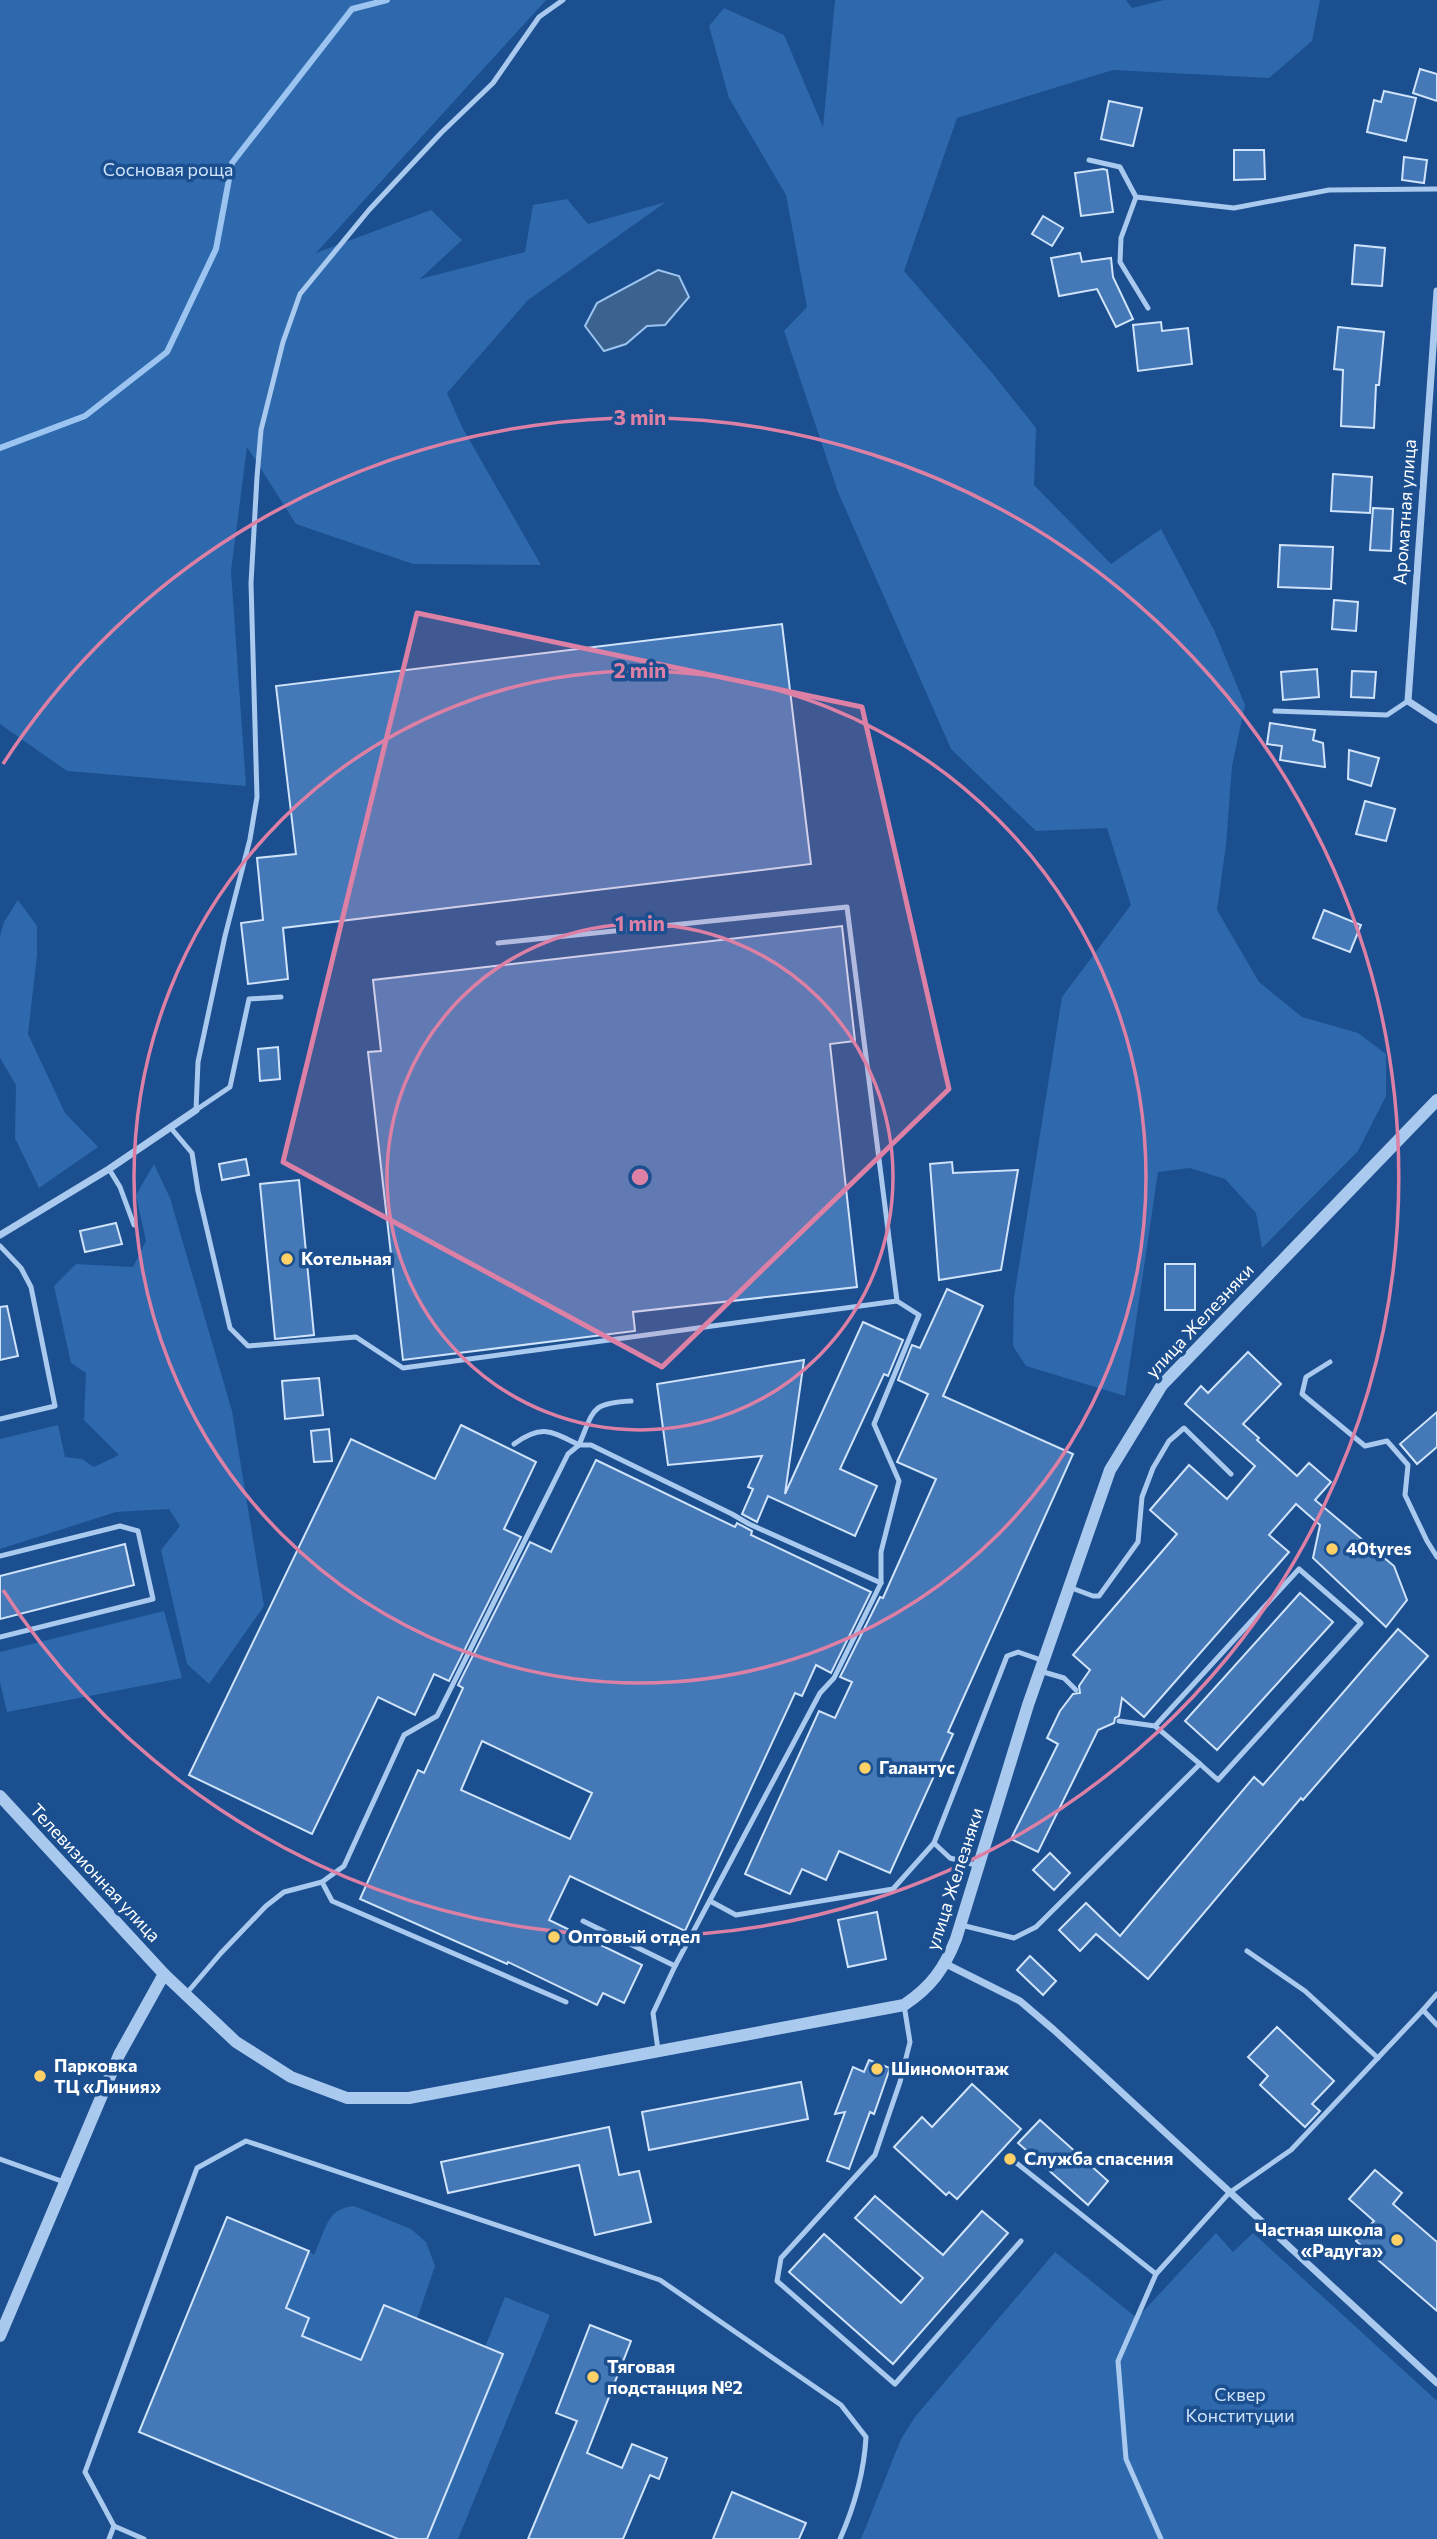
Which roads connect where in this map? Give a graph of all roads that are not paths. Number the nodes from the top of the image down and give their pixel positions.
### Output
1 (563, 0) edge
2 (1089, 160) dead end
3 (1437, 189) edge
4 (1136, 197) junction
5 (1437, 291) edge
6 (1148, 308) dead end
7 (1408, 701) junction
8 (1275, 711) dead end
9 (1437, 720) edge
10 (498, 943) dead end
11 (281, 997) dead end
12 (1437, 1100) edge
13 (196, 1110) junction
14 (170, 1127) junction
15 (109, 1169) junction
16 (134, 1225) dead end
17 (0, 1235) edge
18 (0, 1245) edge
19 (897, 1301) junction
20 (1330, 1362) dead end
21 (631, 1401) dead end
22 (0, 1419) edge
23 (514, 1444) dead end
24 (579, 1445) junction
25 (1231, 1474) dead end
26 (0, 1556) edge
27 (1437, 1557) edge
28 (881, 1583) junction
29 (1069, 1587) junction
30 (0, 1637) edge
31 (1042, 1666) junction
32 (1076, 1689) dead end
33 (1119, 1721) dead end
34 (1155, 1726) junction
35 (1200, 1764) junction
36 (0, 1796) edge
37 (934, 1843) junction
38 (979, 1866) junction
39 (322, 1882) junction
40 (710, 1901) junction
41 (583, 1921) dead end
42 (961, 1924) junction
43 (1247, 1951) dead end
44 (946, 1964) junction
45 (675, 1966) junction
46 (164, 1974) junction
47 (186, 1994) junction
48 (1437, 1994) edge
49 (566, 2002) dead end
50 (904, 2005) junction
51 (1423, 2010) junction
52 (1437, 2025) edge
53 (658, 2050) junction
54 (1378, 2058) junction
55 (0, 2159) edge
56 (1014, 2161) dead end
57 (64, 2182) junction
58 (1229, 2193) junction
59 (1021, 2241) dead end
60 (1156, 2274) junction
61 (0, 2336) edge
62 (1437, 2383) edge
63 (114, 2526) junction
64 (109, 2539) edge
65 (144, 2539) edge
66 (840, 2539) edge
67 (1161, 2539) edge

1 - 13 lane
2 - 4 lane
3 - 4 lane
4 - 6 lane
5 - 7 street, Ароматная улица
7 - 8 lane
7 - 9 street
10 - 19 lane
11 - 13 lane
12 - 29 street, улица Железняки
13 - 14 street
14 - 15 street
14 - 19 lane
15 - 16 lane
15 - 17 street
18 - 22 lane
19 - 28 lane
20 - 27 lane
21 - 24 lane
23 - 24 lane
24 - 28 lane
24 - 39 lane
25 - 29 lane
26 - 30 lane
28 - 40 lane
29 - 31 street, улица Железняки
31 - 32 lane
31 - 37 lane
31 - 38 street, улица Железняки
33 - 34 lane
34 - 35 lane
34 - 35 lane
35 - 42 lane
36 - 46 street, Телевизионная улица
37 - 38 lane
37 - 40 lane
38 - 42 street, улица Железняки
39 - 47 lane
39 - 49 lane
40 - 45 lane
41 - 45 lane
42 - 44 street, улица Железняки
43 - 54 lane
44 - 50 street, улица Железняки
44 - 58 street
45 - 53 lane
46 - 47 street, улица Железняки
46 - 57 street
47 - 53 street, улица Железняки
48 - 51 lane
50 - 53 street, улица Железняки
50 - 59 lane
51 - 52 lane
51 - 54 lane
54 - 58 lane
55 - 57 lane
56 - 60 lane
57 - 61 street
58 - 60 lane
58 - 62 street
60 - 67 lane
63 - 64 lane
63 - 65 lane
63 - 66 lane

